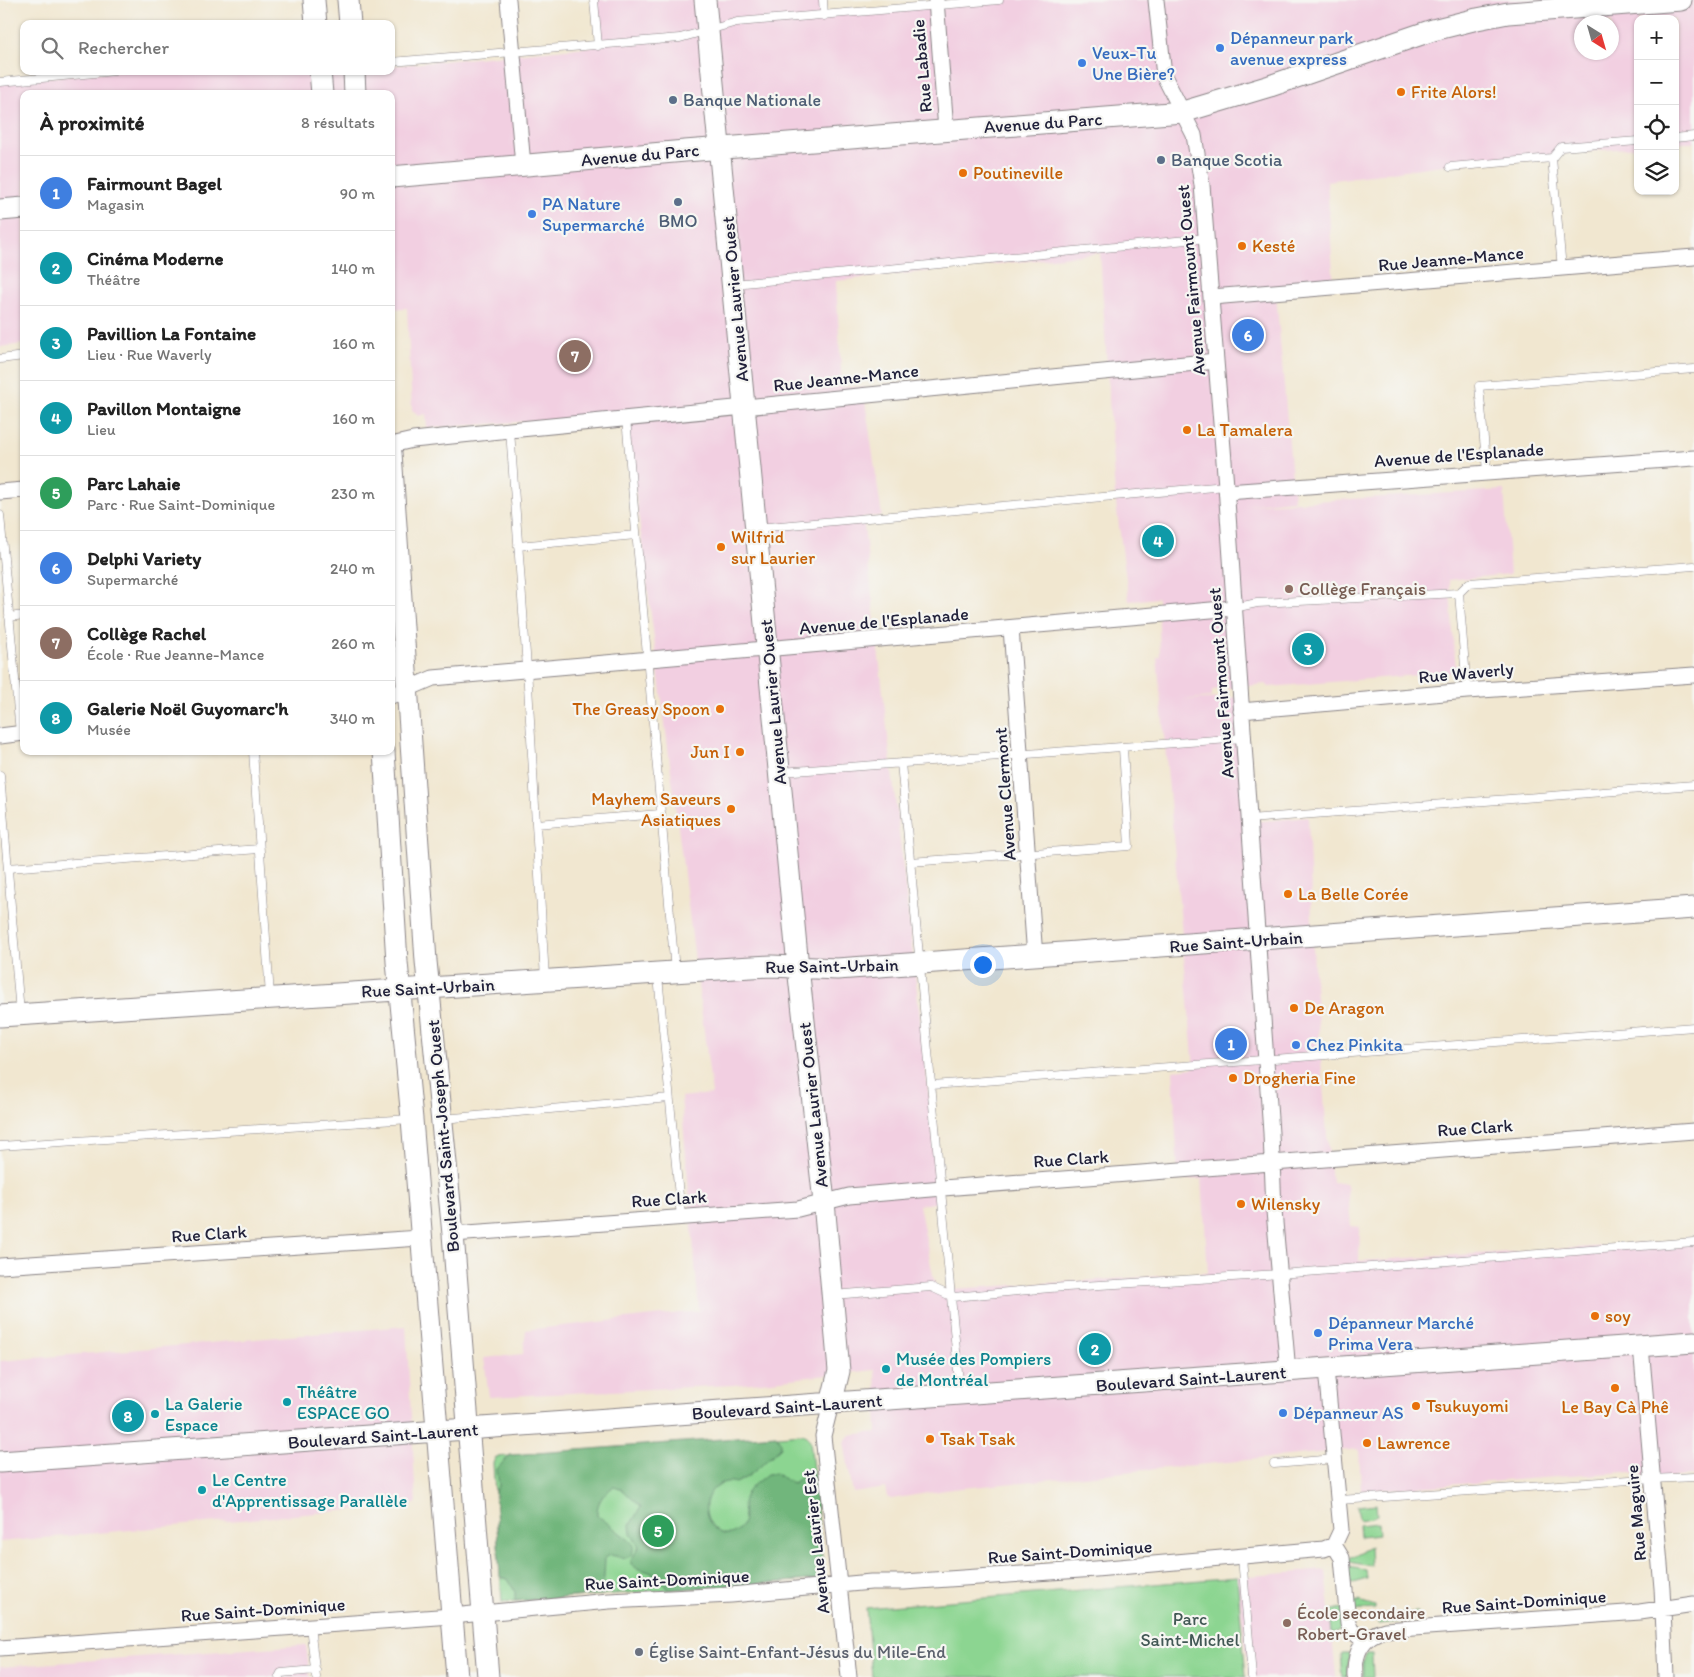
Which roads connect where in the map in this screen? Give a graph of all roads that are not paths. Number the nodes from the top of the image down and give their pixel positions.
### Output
1 (314, 0) edge
2 (348, 0) edge
3 (508, 0) edge
4 (594, 0) edge
5 (705, 0) edge
6 (822, 0) edge
7 (998, 0) edge
8 (1156, 0) edge
9 (1682, 0) edge
10 (936, 3) edge
11 (824, 16) junction
12 (316, 20) edge
13 (350, 20) edge
14 (708, 30) junction
15 (598, 46) junction
16 (513, 53) junction
17 (395, 62) edge
18 (73, 75) edge
19 (320, 75) edge
20 (354, 75) edge
21 (0, 82) edge
22 (322, 90) edge
23 (356, 90) edge
24 (1183, 112) junction
25 (946, 130) junction
26 (1694, 136) edge
27 (1679, 138) edge
28 (1634, 141) edge
29 (720, 148) junction
30 (1552, 158) junction
31 (523, 165) junction
32 (1450, 167) dead end
33 (395, 177) edge
34 (20, 208) edge
35 (0, 210) edge
36 (1207, 238) junction
37 (1694, 258) edge
38 (1562, 269) junction
39 (733, 284) junction
40 (1212, 297) junction
41 (20, 356) edge
42 (0, 358) edge
43 (1216, 361) junction
44 (1694, 369) edge
45 (745, 406) junction
46 (626, 418) junction
47 (510, 430) junction
48 (395, 444) edge
49 (1694, 458) edge
50 (1487, 471) junction
51 (1226, 489) junction
52 (20, 490) edge
53 (0, 492) edge
54 (0, 515) edge
55 (756, 528) junction
56 (636, 535) junction
57 (518, 546) junction
58 (395, 560) edge
59 (1694, 566) edge
60 (1459, 593) junction
61 (1234, 608) junction
62 (20, 616) edge
63 (9, 617) junction
64 (1011, 628) junction
65 (768, 650) junction
66 (646, 660) junction
67 (527, 668) junction
68 (1694, 675) edge
69 (1467, 691) junction
70 (400, 693) edge
71 (1241, 711) junction
72 (20, 715) edge
73 (20, 733) edge
74 (0, 736) edge
75 (1243, 738) junction
76 (1123, 748) junction
77 (252, 755) edge
78 (384, 755) edge
79 (1021, 755) junction
80 (901, 763) junction
81 (780, 772) junction
82 (0, 775) edge
83 (1694, 785) edge
84 (660, 814) junction
85 (1249, 820) junction
86 (536, 824) junction
87 (259, 849) junction
88 (1029, 853) junction
89 (910, 862) junction
90 (8, 868) junction
91 (1694, 908) edge
92 (1258, 940) junction
93 (1036, 957) junction
94 (921, 964) junction
95 (798, 967) junction
96 (666, 973) junction
97 (545, 980) junction
98 (430, 989) junction
99 (400, 990) junction
100 (270, 998) junction
101 (10, 1016) edge
102 (1694, 1026) edge
103 (1265, 1059) junction
104 (932, 1085) junction
105 (670, 1098) junction
106 (412, 1119) junction
107 (443, 1119) junction
108 (1694, 1131) edge
109 (0, 1146) edge
110 (1272, 1163) junction
111 (943, 1188) junction
112 (824, 1202) junction
113 (681, 1217) junction
114 (453, 1234) junction
115 (420, 1238) junction
116 (1694, 1242) edge
117 (0, 1266) edge
118 (1280, 1274) junction
119 (830, 1295) junction
120 (953, 1297) junction
121 (1694, 1342) edge
122 (1642, 1346) junction
123 (1326, 1369) junction
124 (1288, 1372) junction
125 (960, 1395) junction
126 (831, 1404) junction
127 (468, 1430) junction
128 (436, 1432) junction
129 (1335, 1459) junction
130 (0, 1462) edge
131 (1274, 1464) dead end
132 (1694, 1477) edge
133 (1652, 1478) junction
134 (1340, 1500) junction
135 (1334, 1545) junction
136 (1242, 1557) junction
137 (839, 1585) junction
138 (1694, 1604) edge
139 (1662, 1609) junction
140 (482, 1612) junction
141 (452, 1616) junction
142 (310, 1626) junction
143 (1364, 1641) junction
144 (0, 1648) edge
145 (316, 1674) edge
146 (1355, 1676) edge
147 (279, 1677) edge
148 (457, 1677) edge
149 (488, 1677) edge
150 (849, 1677) edge
151 (1252, 1677) edge
152 (1666, 1677) edge

1 - 12 main road
2 - 13 main road
3 - 16 street
4 - 15 lane
5 - 14 main road, Avenue Laurier Ouest
6 - 11 lane
7 - 10 lane
8 - 24 street, Avenue Fairmount Ouest
9 - 24 main road, Avenue du Parc
10 - 11 lane
10 - 25 street, Rue Labadie
11 - 14 lane
14 - 15 lane
14 - 29 main road, Avenue Laurier Ouest
15 - 16 lane
16 - 17 lane
16 - 31 street
18 - 21 lane
19 - 22 main road
20 - 23 main road
24 - 25 main road, Avenue du Parc
24 - 36 street, Avenue Fairmount Ouest
25 - 29 main road, Avenue du Parc
26 - 27 lane
28 - 30 lane
29 - 31 main road, Avenue du Parc
29 - 39 main road, Avenue Laurier Ouest
30 - 32 lane
30 - 38 lane
31 - 33 main road, Avenue du Parc
34 - 35 main road
36 - 39 lane
36 - 40 street, Avenue Fairmount Ouest
37 - 38 street, Rue Jeanne-Mance
38 - 40 street, Rue Jeanne-Mance
39 - 45 main road, Avenue Laurier Ouest
40 - 43 street, Avenue Fairmount Ouest
41 - 42 lane
43 - 45 street, Rue Jeanne-Mance
43 - 51 street, Avenue Fairmount Ouest
44 - 50 lane
45 - 46 street, Rue Jeanne-Mance
45 - 55 main road, Avenue Laurier Ouest
46 - 47 street, Rue Jeanne-Mance
46 - 56 lane
47 - 48 street, Rue Jeanne-Mance
47 - 57 lane
49 - 50 street, Avenue de l'Esplanade
50 - 51 street, Avenue de l'Esplanade
51 - 55 lane
51 - 61 street, Avenue Fairmount Ouest
52 - 53 street
54 - 63 lane
55 - 65 main road, Avenue Laurier Ouest
56 - 57 lane
56 - 66 lane
57 - 67 lane
58 - 70 main road, Boulevard Saint-Joseph Ouest
59 - 60 lane
60 - 61 lane
60 - 69 lane
61 - 64 street, Avenue de l'Esplanade
61 - 71 street, Avenue Fairmount Ouest
62 - 63 lane
63 - 72 lane
64 - 65 street, Avenue de l'Esplanade
64 - 79 street, Avenue Clermont
65 - 66 street, Avenue de l'Esplanade
65 - 81 main road, Avenue Laurier Ouest
66 - 67 street, Avenue de l'Esplanade
66 - 84 lane
67 - 70 street, Avenue de l'Esplanade
67 - 86 lane
68 - 69 street, Rue Waverly
69 - 71 street, Rue Waverly
70 - 98 main road, Boulevard Saint-Joseph Ouest
71 - 75 street, Avenue Fairmount Ouest
73 - 74 street
75 - 76 lane
75 - 85 street, Avenue Fairmount Ouest
76 - 79 lane
76 - 88 lane
77 - 87 lane
78 - 99 main road, Boulevard Saint-Joseph Ouest
79 - 80 lane
79 - 88 street, Avenue Clermont
80 - 81 lane
80 - 89 lane
81 - 95 main road, Avenue Laurier Ouest
82 - 90 lane
83 - 85 lane
84 - 86 lane
84 - 96 lane
85 - 92 street, Avenue Fairmount Ouest
86 - 97 lane
87 - 90 lane
87 - 100 lane
88 - 89 lane
88 - 93 street, Avenue Clermont
89 - 94 lane
90 - 101 lane
91 - 92 main road, Rue Saint-Urbain
92 - 93 main road, Rue Saint-Urbain
92 - 103 street, Avenue Fairmount Ouest
93 - 94 main road, Rue Saint-Urbain
94 - 95 main road, Rue Saint-Urbain
94 - 104 lane
95 - 96 main road, Rue Saint-Urbain
95 - 112 main road, Avenue Laurier Ouest
96 - 97 main road, Rue Saint-Urbain
96 - 105 lane
97 - 98 main road, Rue Saint-Urbain
98 - 99 main road, Rue Saint-Urbain
98 - 107 main road, Boulevard Saint-Joseph Ouest
99 - 100 main road, Rue Saint-Urbain
99 - 106 main road, Boulevard Saint-Joseph Ouest
100 - 101 main road, Rue Saint-Urbain
102 - 103 lane
103 - 104 lane
103 - 110 street, Avenue Fairmount Ouest
104 - 111 lane
105 - 107 lane
105 - 113 lane
106 - 109 lane
106 - 115 main road, Boulevard Saint-Joseph Ouest
107 - 114 main road, Boulevard Saint-Joseph Ouest
108 - 110 street, Rue Clark
110 - 111 street, Rue Clark
110 - 118 street, Avenue Fairmount Ouest
111 - 112 street, Rue Clark
111 - 120 lane
112 - 113 street, Rue Clark
112 - 119 main road, Avenue Laurier Ouest
113 - 114 street, Rue Clark
114 - 127 main road, Boulevard Saint-Joseph Ouest
115 - 117 street, Rue Clark
115 - 128 main road, Boulevard Saint-Joseph Ouest
116 - 118 lane
118 - 120 lane
118 - 124 street, Avenue Fairmount Ouest
119 - 120 lane
119 - 126 main road, Avenue Laurier Ouest
120 - 125 lane
121 - 122 main road, Boulevard Saint-Laurent
122 - 123 main road, Boulevard Saint-Laurent
122 - 133 street, Rue Maguire
123 - 124 main road, Boulevard Saint-Laurent
123 - 129 street
124 - 125 main road, Boulevard Saint-Laurent
125 - 126 main road, Boulevard Saint-Laurent
126 - 127 main road, Boulevard Saint-Laurent
126 - 137 street, Avenue Laurier Est
127 - 128 main road, Boulevard Saint-Laurent
127 - 140 main road, Boulevard Saint-Joseph Ouest
128 - 130 main road, Boulevard Saint-Laurent
128 - 141 main road, Boulevard Saint-Joseph Ouest
129 - 131 lane
129 - 134 street
132 - 133 lane
133 - 134 lane
133 - 139 street, Rue Maguire
134 - 135 street
135 - 136 street, Rue Saint-Dominique
135 - 143 street
136 - 137 street, Rue Saint-Dominique
136 - 151 lane
137 - 140 street, Rue Saint-Dominique
137 - 150 street, Avenue Laurier Est
138 - 139 street, Rue Saint-Dominique
139 - 143 street, Rue Saint-Dominique
139 - 152 street, Rue Maguire
140 - 141 street, Rue Saint-Dominique
140 - 149 main road, Boulevard Saint-Joseph Ouest
141 - 142 street, Rue Saint-Dominique
141 - 148 main road, Boulevard Saint-Joseph Ouest
142 - 144 street, Rue Saint-Dominique
142 - 145 lane
143 - 146 street
145 - 147 lane

